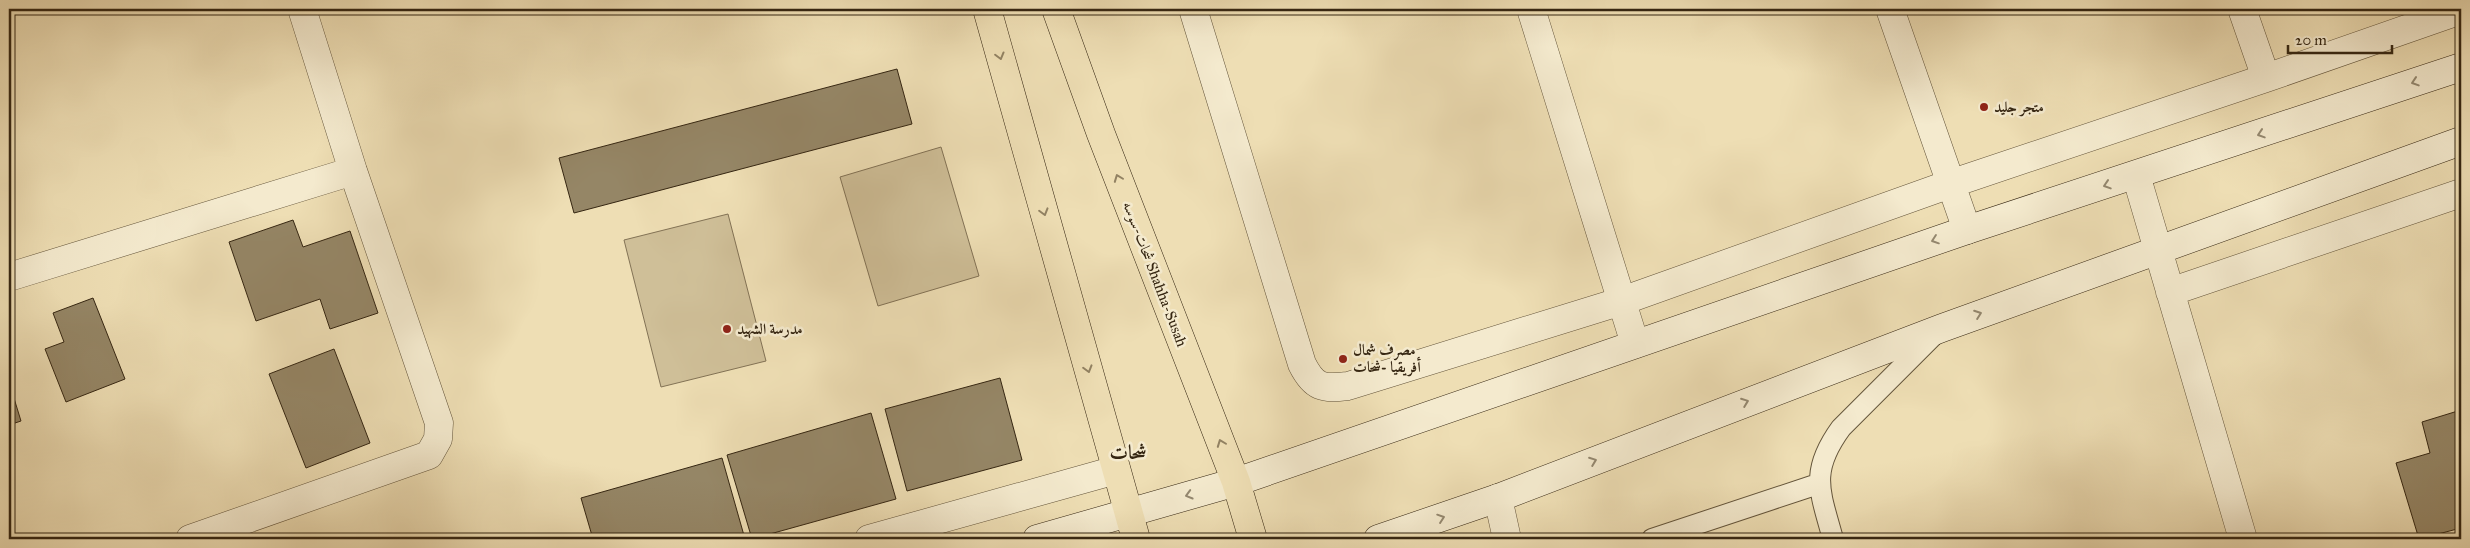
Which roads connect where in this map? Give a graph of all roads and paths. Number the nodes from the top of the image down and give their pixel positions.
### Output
1 (302, 9) edge
2 (988, 9) edge
3 (1056, 9) edge
4 (1193, 9) edge
5 (1532, 9) edge
6 (1890, 9) edge
7 (2242, 9) edge
8 (2461, 10) edge
9 (2461, 67) edge
10 (2266, 78) junction
11 (2461, 141) edge
12 (353, 171) junction
13 (2136, 175) junction
14 (1950, 184) junction
15 (2461, 193) edge
16 (1967, 230) junction
17 (2157, 249) junction
18 (9, 277) edge
19 (2170, 292) junction
20 (1622, 301) junction
21 (1942, 328) junction
22 (1635, 344) junction
23 (1116, 470) junction
24 (1236, 482) junction
25 (1818, 484) junction
26 (1498, 498) junction
27 (1129, 512) junction
28 (190, 539) edge
29 (870, 539) edge
30 (1037, 539) edge
31 (1136, 539) edge
32 (1253, 539) edge
33 (1378, 539) edge
34 (1507, 539) edge
35 (1652, 539) edge
36 (1832, 539) edge
37 (2243, 539) edge

1 - 12 street
2 -> 23 main road
24 -> 3 main road, شحات-سوسه Shahha-Susah
4 - 20 street
5 - 20 street
6 - 14 street
7 - 10 street
8 - 10 street
9 -> 13 street
10 - 14 street
11 - 17 street
12 - 18 street
12 - 28 street
13 -> 16 street
13 - 17 street
14 - 16 street
14 - 20 street
15 - 19 street
16 -> 22 street
17 - 19 street
21 -> 17 street
19 - 37 street
20 - 22 street
21 - 25 lane
26 -> 21 street
22 - 24 street
23 - 27 main road
23 - 29 street
24 -> 27 street
24 - 32 main road, شحات-سوسه Shahha-Susah
25 - 35 lane
25 - 36 lane
33 -> 26 street
26 - 34 street
27 - 30 street
27 - 31 main road

